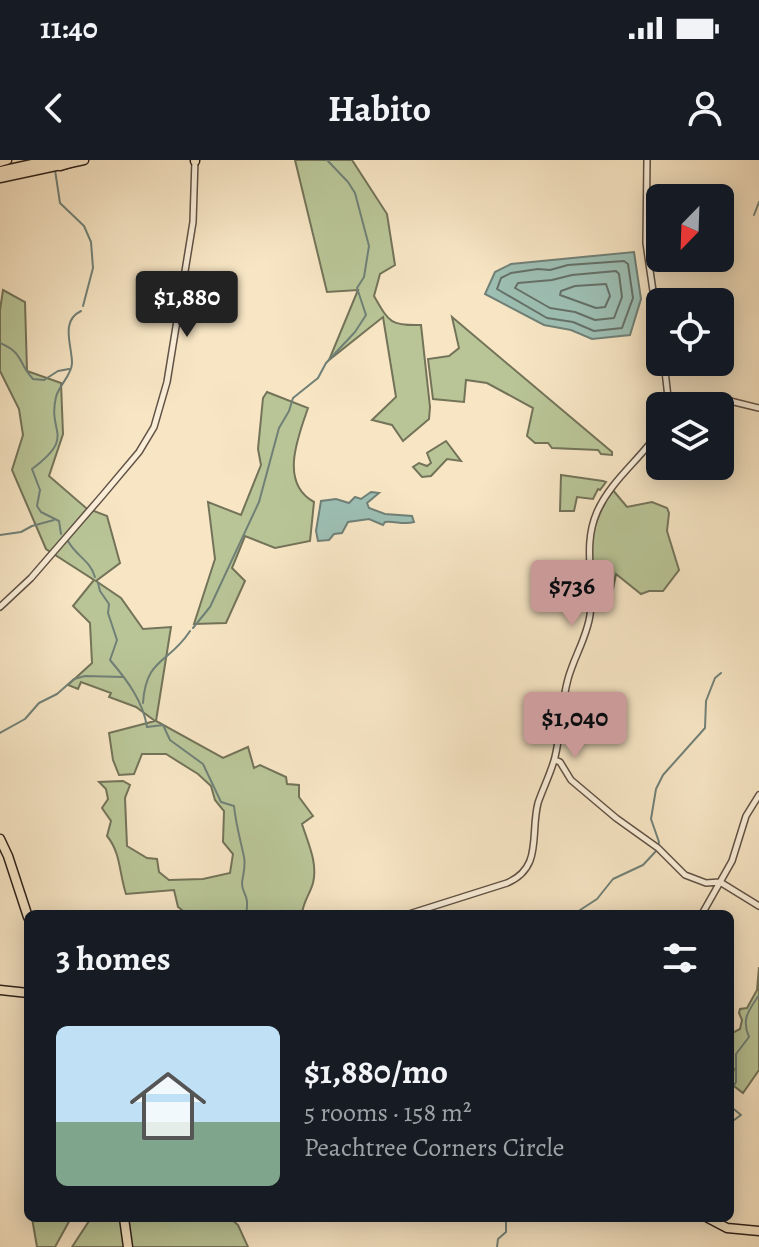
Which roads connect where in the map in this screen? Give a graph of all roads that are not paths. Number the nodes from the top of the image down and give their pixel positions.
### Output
1 (7, 160) edge
2 (35, 160) edge
3 (76, 160) edge
4 (84, 160) edge
5 (195, 160) edge
6 (647, 160) edge
7 (58, 162) edge
8 (0, 170) edge
9 (653, 288) edge
10 (734, 402) edge
11 (759, 408) edge
12 (646, 448) edge
13 (0, 605) edge
14 (555, 760) junction
15 (759, 795) edge
16 (0, 839) edge
17 (720, 882) junction
18 (759, 906) edge
19 (26, 910) edge
20 (422, 910) edge
21 (704, 910) edge
22 (0, 989) edge
23 (24, 992) edge
24 (125, 1222) edge
25 (714, 1222) edge
26 (759, 1231) edge
27 (128, 1247) edge

1 - 8 main road
2 - 8 highway
3 - 7 highway
4 - 7 main road
5 - 13 street
6 - 9 street
7 - 8 highway
10 - 11 street
12 - 14 street
14 - 17 street
14 - 20 street
15 - 17 street
16 - 19 main road
17 - 18 street
17 - 21 street
22 - 23 main road
24 - 27 main road
25 - 26 main road

